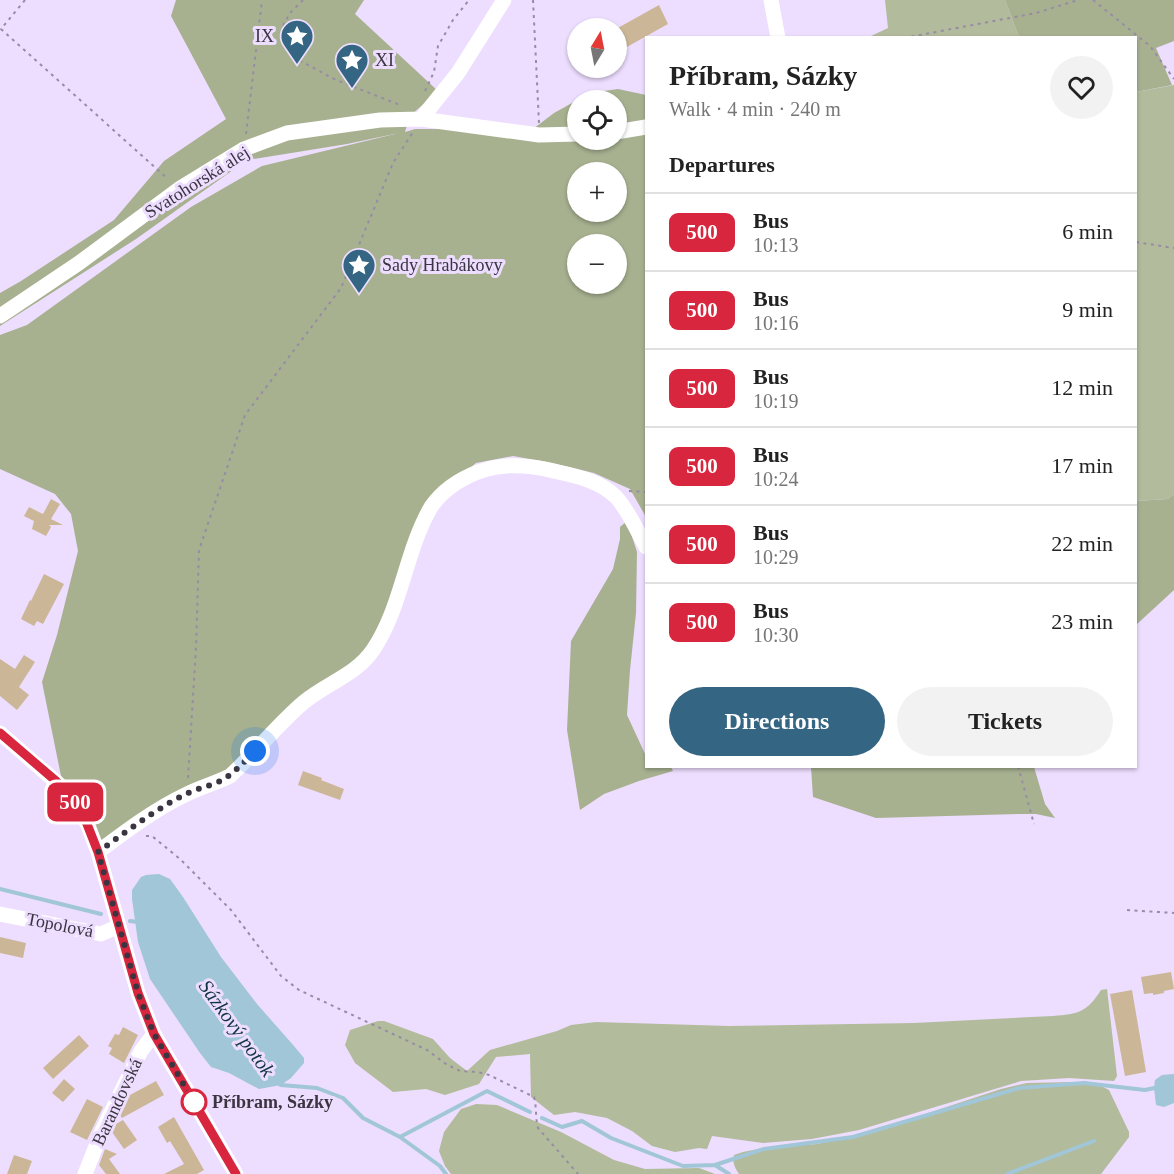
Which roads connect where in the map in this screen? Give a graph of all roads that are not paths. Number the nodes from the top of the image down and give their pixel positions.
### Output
1 (504, 0) edge
2 (771, 0) edge
3 (778, 36) edge
4 (421, 119) junction
5 (645, 128) edge
6 (627, 131) edge
7 (567, 134) edge
8 (0, 316) edge
9 (645, 545) edge
10 (0, 733) edge
11 (98, 852) junction
12 (0, 914) edge
13 (119, 926) junction
14 (154, 1034) junction
15 (86, 1174) edge
16 (236, 1174) edge

1 - 4 street
2 - 3 street
4 - 7 street, Svatohorská alej
4 - 8 street, Svatohorská alej
5 - 6 street
9 - 11 street
10 - 11 street
11 - 13 street
12 - 13 street, Topolová
13 - 14 street
14 - 15 street, Barandovská
14 - 16 street

